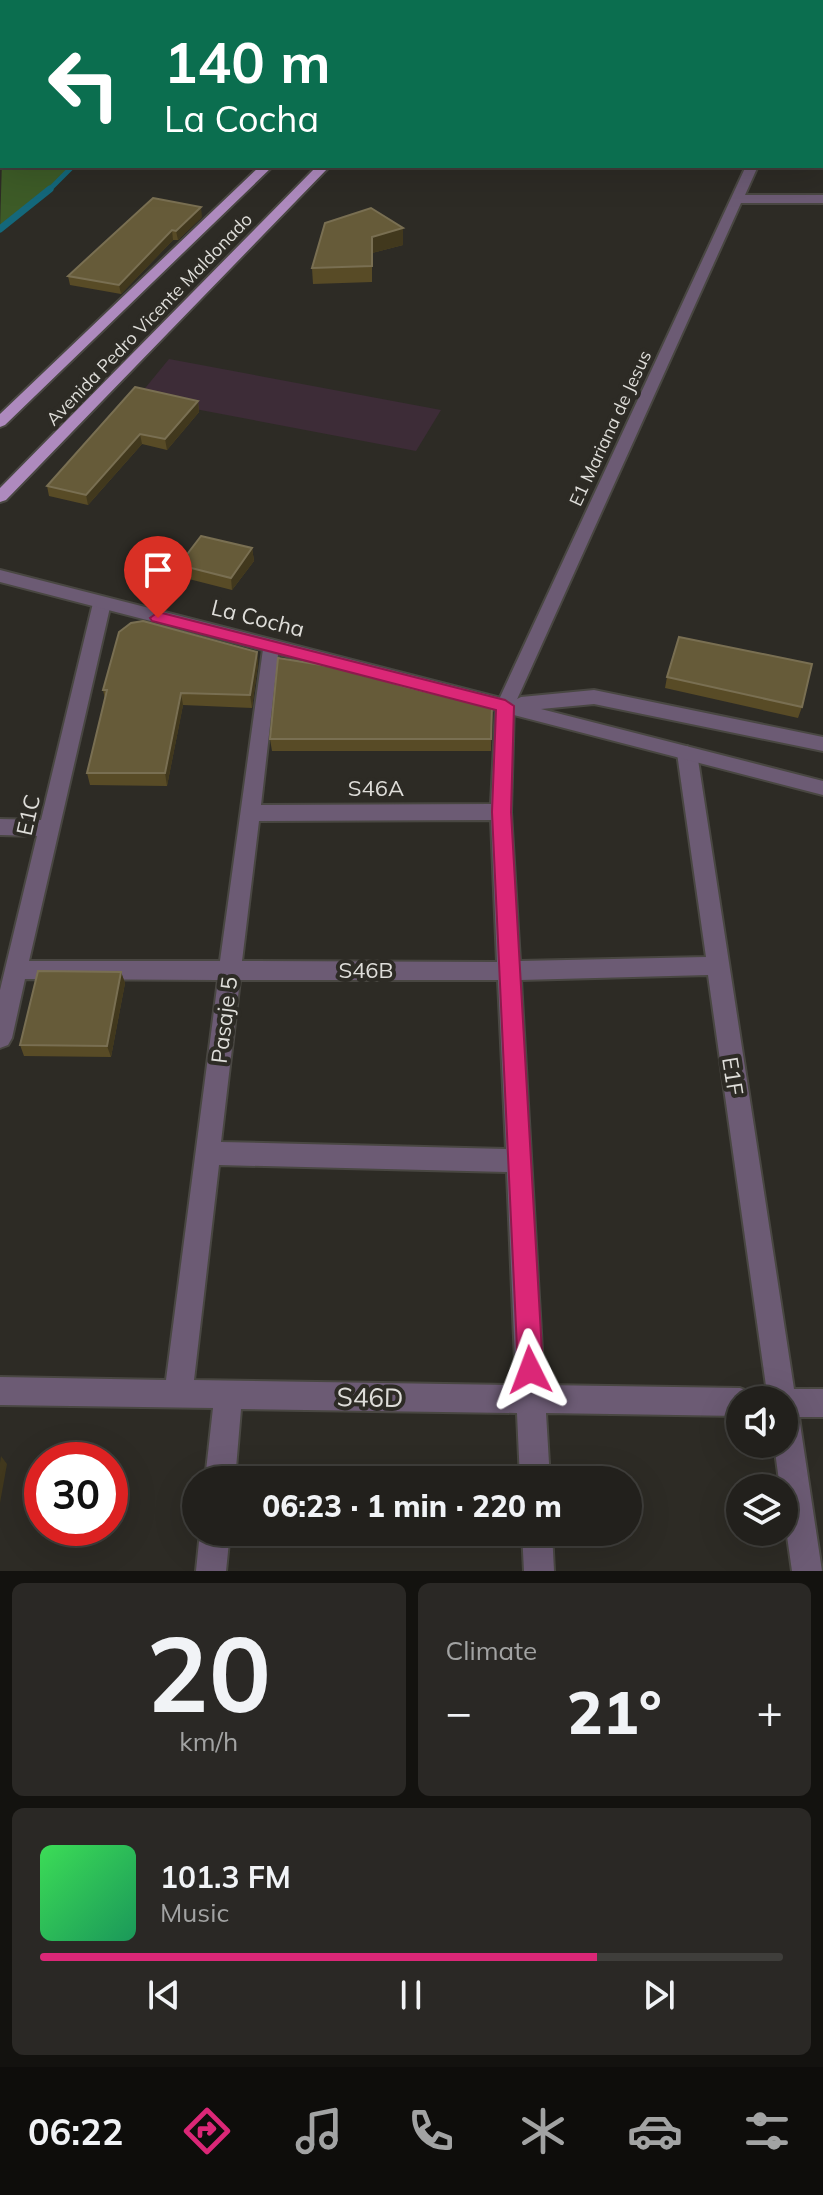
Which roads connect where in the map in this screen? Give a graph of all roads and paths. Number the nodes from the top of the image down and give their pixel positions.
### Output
1 (265, 168) edge
2 (322, 168) edge
3 (751, 168) edge
4 (736, 199) junction
5 (823, 199) edge
6 (0, 422) edge
7 (0, 497) edge
8 (0, 576) edge
9 (102, 603) junction
10 (270, 646) junction
11 (505, 706) junction
12 (823, 744) edge
13 (687, 753) junction
14 (823, 788) edge
15 (501, 812) junction
16 (250, 813) junction
17 (0, 827) edge
18 (49, 828) junction
19 (717, 966) junction
20 (231, 969) junction
21 (16, 970) junction
22 (511, 971) junction
23 (0, 1038) edge
24 (208, 1153) junction
25 (520, 1161) junction
26 (781, 1386) edge
27 (0, 1391) edge
28 (178, 1394) junction
29 (228, 1395) junction
30 (532, 1400) junction
31 (726, 1402) edge
32 (798, 1402) edge
33 (823, 1403) edge
34 (790, 1458) edge
35 (221, 1466) edge
36 (534, 1466) edge
37 (214, 1546) edge
38 (538, 1546) edge
39 (211, 1571) edge
40 (539, 1571) edge
41 (807, 1571) edge

1 - 6 main road, Avenida Pedro Vicente Maldonado
2 - 7 main road, Avenida Pedro Vicente Maldonado
3 - 4 street, E1 Mariana de Jesus
4 - 5 street
4 - 11 street, E1 Mariana de Jesus
8 - 9 street, La Cocha
9 - 10 street, La Cocha
9 - 18 street, E1C
10 - 11 street, La Cocha
10 - 16 street, Pasaje 5
11 - 12 street, La Cocha
11 - 13 street, La Cocha
11 - 15 street
13 - 14 street, La Cocha
13 - 19 street, E1F
15 - 16 street, S46A
15 - 22 street
16 - 20 street, Pasaje 5
17 - 18 street
18 - 21 street, E1C
19 - 22 street, S46B
19 - 26 street, E1F
20 - 21 street, S46B
20 - 22 street, S46B
20 - 24 street, Pasaje 5
21 - 23 street, E1C
22 - 25 street
24 - 25 street
24 - 28 street, Pasaje 5
25 - 30 street
27 - 28 street, S46D
28 - 29 street, S46D
29 - 30 street, S46D
29 - 35 street
30 - 31 street, S46D
30 - 36 street
32 - 33 street
34 - 41 street
37 - 39 street
38 - 40 street

